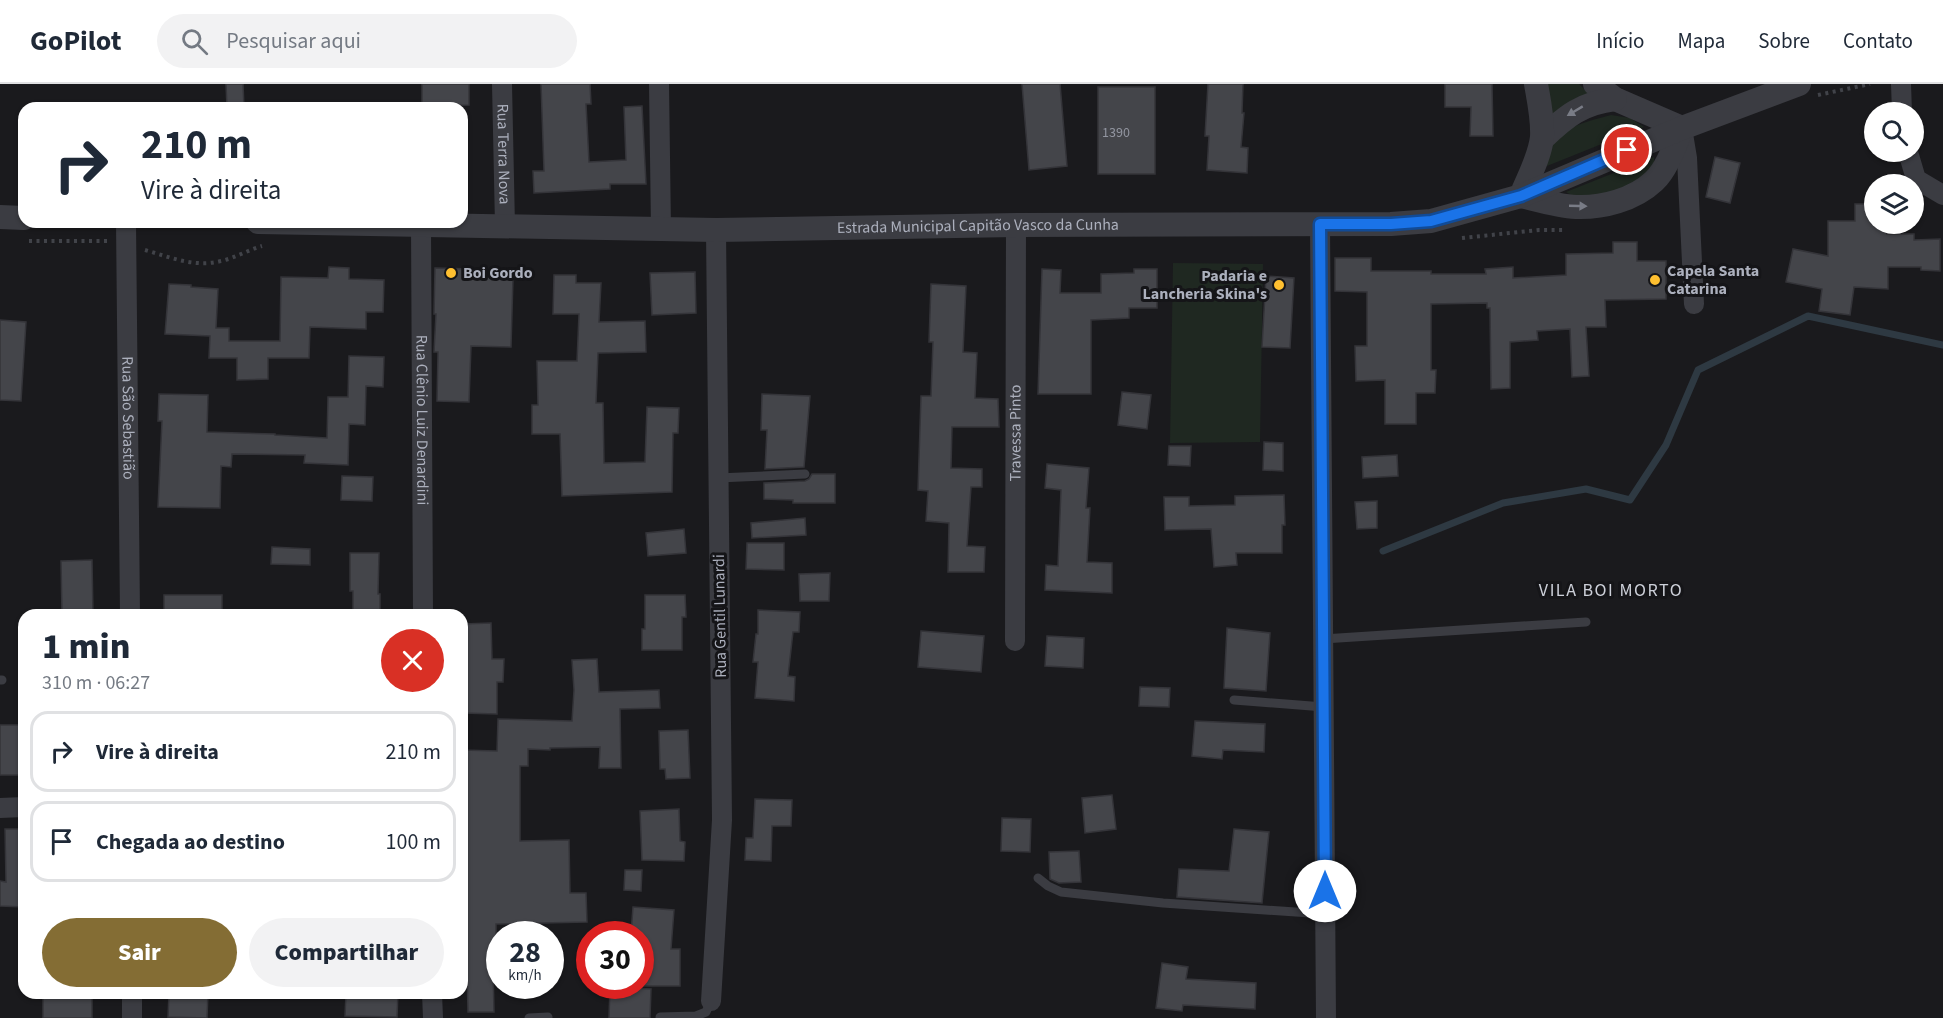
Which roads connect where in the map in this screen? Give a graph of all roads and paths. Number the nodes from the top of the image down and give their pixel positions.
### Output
1 (502, 84) edge
2 (659, 84) edge
3 (1536, 84) edge
4 (1595, 84) edge
5 (1799, 84) edge
6 (1901, 84) edge
7 (1615, 99) junction
8 (1902, 102) edge
9 (1682, 128) junction
10 (1542, 139) junction
11 (1911, 162) edge
12 (1943, 195) edge
13 (1521, 196) junction
14 (0, 218) edge
15 (18, 218) edge
16 (1320, 224) junction
17 (1017, 225) junction
18 (468, 226) edge
19 (505, 226) junction
20 (126, 228) edge
21 (421, 228) edge
22 (661, 229) junction
23 (716, 230) junction
24 (1694, 304) dead end
25 (805, 474) dead end
26 (718, 478) junction
27 (130, 609) edge
28 (423, 609) edge
29 (1586, 622) dead end
30 (1323, 639) junction
31 (1015, 641) dead end
32 (1234, 700) dead end
33 (1324, 707) junction
34 (18, 807) edge
35 (0, 808) edge
36 (1038, 878) dead end
37 (1325, 914) junction
38 (132, 999) edge
39 (432, 999) edge
40 (711, 1001) joint
41 (548, 1017) edge
42 (660, 1017) edge
43 (132, 1018) edge
44 (433, 1018) edge
45 (529, 1018) edge
46 (1326, 1018) edge

1 - 19 street, Rua Terra Nova
2 - 22 street
3 - 10 street
4 - 7 street
5 - 9 street, Estrada Municipal Capitão Vasco da Cunha
6 - 8 street
7 - 9 street
7 -> 10 street
9 - 13 street, Estrada Municipal Capitão Vasco da Cunha
13 -> 9 street
9 - 24 street
10 - 13 street
11 - 12 street
13 - 16 street, Estrada Municipal Capitão Vasco da Cunha
14 - 15 street
16 - 17 street, Estrada Municipal Capitão Vasco da Cunha
16 - 30 street
17 - 23 street, Estrada Municipal Capitão Vasco da Cunha
17 - 31 street, Travessa Pinto
18 - 19 street, Estrada Municipal Capitão Vasco da Cunha
19 - 22 street, Estrada Municipal Capitão Vasco da Cunha
20 - 27 street, Rua São Sebastião
21 - 28 street, Rua Clênio Luiz Denardini
22 - 23 street, Estrada Municipal Capitão Vasco da Cunha
23 - 26 street, Rua Gentil Lunardi
25 - 26 lane
26 - 40 street, Rua Gentil Lunardi
29 - 30 lane
30 - 33 street
32 - 33 lane
33 - 37 street
34 - 35 street
36 - 37 lane
37 - 46 street
38 - 43 street
39 - 44 street
40 - 42 lane
41 - 45 lane

